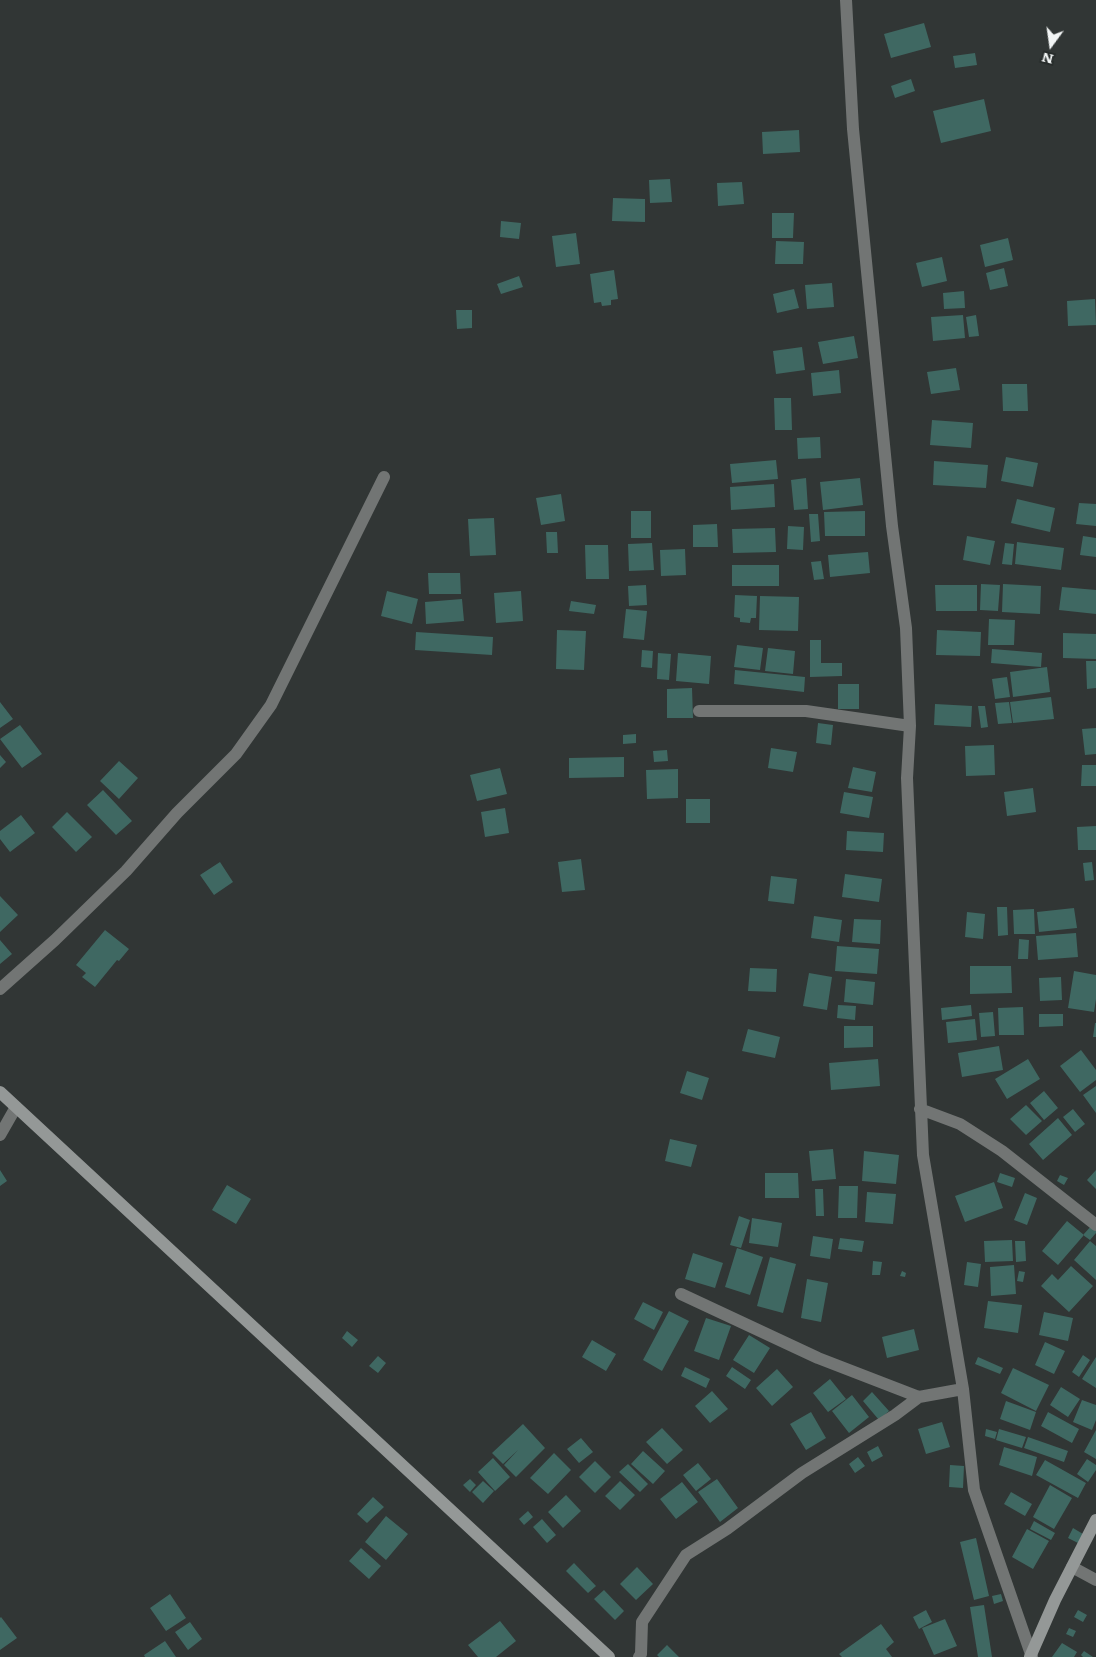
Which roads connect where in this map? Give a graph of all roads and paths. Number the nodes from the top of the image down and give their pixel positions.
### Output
1 (846, 0) edge
2 (384, 477) dead end
3 (700, 711) dead end
4 (910, 726) junction
5 (0, 989) edge
6 (0, 1092) edge
7 (16, 1107) junction
8 (920, 1109) junction
9 (0, 1135) edge
10 (1096, 1225) edge
11 (681, 1294) dead end
12 (963, 1389) junction
13 (919, 1397) junction
14 (1096, 1520) edge
15 (1072, 1567) junction
16 (1096, 1580) edge
17 (609, 1657) edge
18 (639, 1657) edge
19 (1031, 1657) edge

1 - 4 street
2 - 5 street
3 - 4 street
4 - 8 street
6 - 7 main road
7 - 9 street
7 - 17 main road
8 - 10 street
8 - 12 street
11 - 13 street
12 - 13 street
12 - 19 street
13 - 18 street
14 - 15 main road
15 - 16 street
15 - 19 main road

